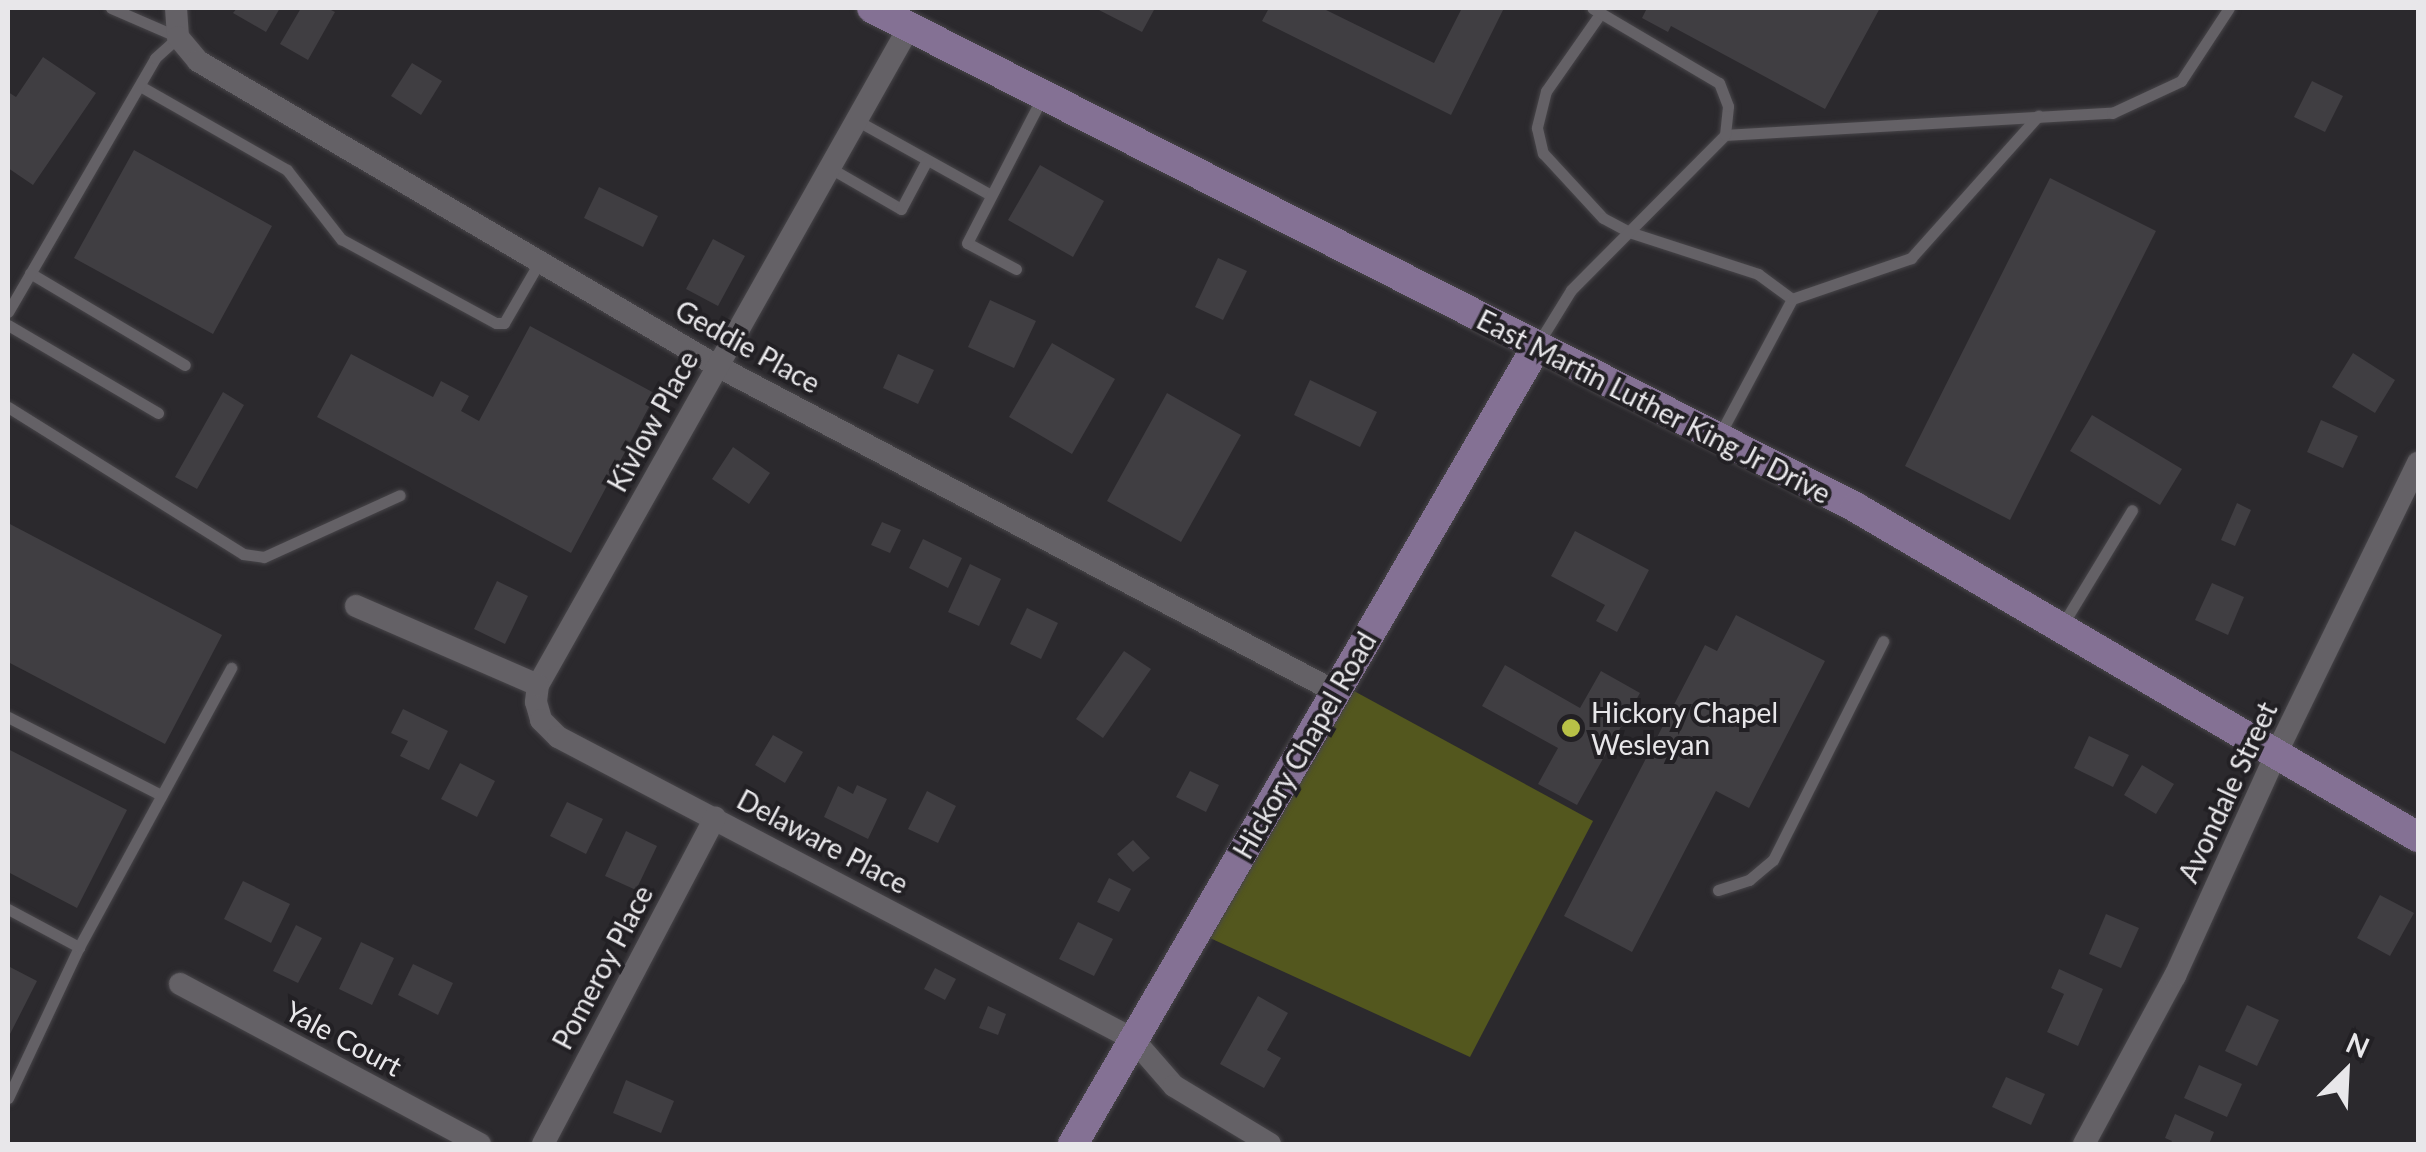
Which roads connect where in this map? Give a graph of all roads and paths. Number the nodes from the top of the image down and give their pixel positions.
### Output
1 (112, 8) edge
2 (176, 8) edge
3 (872, 8) edge
4 (2229, 8) edge
5 (1596, 11) edge
6 (908, 29) junction
7 (178, 36) junction
8 (140, 86) junction
9 (1043, 96) junction
10 (2038, 116) junction
11 (856, 120) junction
12 (1724, 135) junction
13 (927, 160) junction
14 (830, 168) junction
15 (991, 196) junction
16 (1628, 232) junction
17 (540, 261) junction
18 (1016, 269) dead end
19 (30, 273) junction
20 (1792, 299) junction
21 (8, 312) edge
22 (8, 325) edge
23 (1536, 346) junction
24 (185, 365) dead end
25 (718, 366) junction
26 (8, 407) edge
27 (158, 413) dead end
28 (1718, 438) junction
29 (2418, 462) edge
30 (400, 494) dead end
31 (2132, 510) dead end
32 (356, 606) dead end
33 (2061, 628) junction
34 (1883, 641) dead end
35 (230, 668) dead end
36 (538, 685) junction
37 (1336, 692) junction
38 (8, 717) edge
39 (2276, 754) junction
40 (162, 796) junction
41 (715, 818) junction
42 (2418, 837) edge
43 (1718, 890) dead end
44 (8, 909) edge
45 (79, 947) junction
46 (180, 984) dead end
47 (1133, 1039) junction
48 (8, 1098) edge
49 (480, 1144) edge
50 (543, 1144) edge
51 (1073, 1144) edge
52 (1270, 1144) edge
53 (2084, 1144) edge

1 - 7 lane
2 - 7 street
3 - 6 main road, East Martin Luther King Jr Drive
4 - 10 lane
5 - 12 lane
5 - 16 lane
6 - 9 main road, East Martin Luther King Jr Drive
6 - 11 street, Kivlow Place
7 - 8 lane
7 - 17 street, Geddie Place
8 - 17 lane
8 - 19 lane
9 - 15 lane
9 - 23 main road, East Martin Luther King Jr Drive
10 - 12 lane
10 - 20 lane
11 - 13 lane
11 - 14 street, Kivlow Place
12 - 16 lane
13 - 14 lane
13 - 15 lane
14 - 25 street, Kivlow Place
15 - 18 lane
16 - 20 lane
16 - 23 lane
17 - 25 street, Geddie Place
19 - 21 lane
19 - 24 lane
20 - 28 lane
22 - 27 lane
23 - 28 main road, East Martin Luther King Jr Drive
23 - 37 main road, Hickory Chapel Road
25 - 36 street, Kivlow Place
25 - 37 street, Geddie Place
26 - 30 lane
28 - 33 main road, East Martin Luther King Jr Drive
29 - 39 street, Avondale Street
31 - 33 lane
32 - 36 street
33 - 39 main road, East Martin Luther King Jr Drive
34 - 43 lane
35 - 40 lane
36 - 41 street, Delaware Place
37 - 47 main road, Hickory Chapel Road
38 - 40 lane
39 - 42 main road, East Martin Luther King Jr Drive
39 - 53 street, Avondale Street
40 - 45 lane
41 - 47 street, Delaware Place
41 - 50 street, Pomeroy Place
44 - 45 lane
45 - 48 lane
46 - 49 street, Yale Court
47 - 51 main road, Hickory Chapel Road
47 - 52 street, Delaware Place

